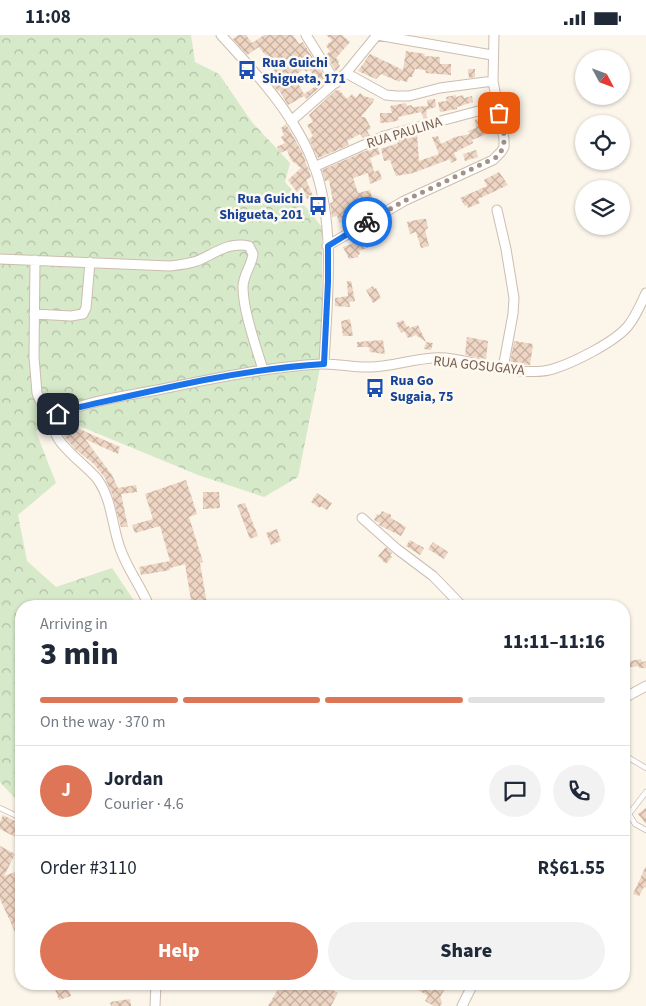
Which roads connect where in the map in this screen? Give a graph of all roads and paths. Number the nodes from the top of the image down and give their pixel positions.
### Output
1 (220, 35) edge
2 (306, 35) edge
3 (377, 35) edge
4 (494, 35) edge
5 (492, 55) junction
6 (346, 73) junction
7 (493, 81) junction
8 (336, 83) junction
9 (497, 106) junction
10 (291, 121) junction
11 (314, 167) junction
12 (497, 210) dead end
13 (328, 246) junction
14 (0, 259) edge
15 (35, 260) junction
16 (90, 262) junction
17 (646, 293) edge
18 (34, 314) junction
19 (324, 364) junction
20 (503, 368) junction
21 (263, 370) junction
22 (57, 416) junction
23 (362, 518) dead end
24 (147, 600) edge
25 (456, 600) edge
26 (646, 686) edge
27 (630, 692) edge
28 (630, 759) edge
29 (646, 768) edge
30 (646, 792) edge
31 (0, 808) edge
32 (630, 813) edge
33 (15, 815) edge
34 (630, 816) edge
35 (646, 830) edge
36 (155, 990) edge
37 (470, 990) edge
38 (154, 1006) edge
39 (462, 1006) edge

1 - 10 street
2 - 8 street
3 - 5 street
3 - 6 street
4 - 5 street
5 - 7 street
6 - 7 street
6 - 8 street
7 - 9 street
8 - 10 street
9 - 11 street, RUA PAULINA
9 - 13 street
10 - 11 street
11 - 13 street
12 - 20 street
13 - 19 street
14 - 15 street
15 - 16 street
15 - 18 street
16 - 18 street
16 - 21 street
17 - 20 street, RUA GOSUGAYA
18 - 22 street
19 - 20 street, RUA GOSUGAYA
19 - 21 street, RUA GOSUGAYA
21 - 22 street, RUA GOSUGAYA
22 - 24 street
23 - 25 street
26 - 27 street
28 - 29 lane
30 - 32 lane
31 - 33 lane
34 - 35 lane
36 - 38 street
37 - 39 street

